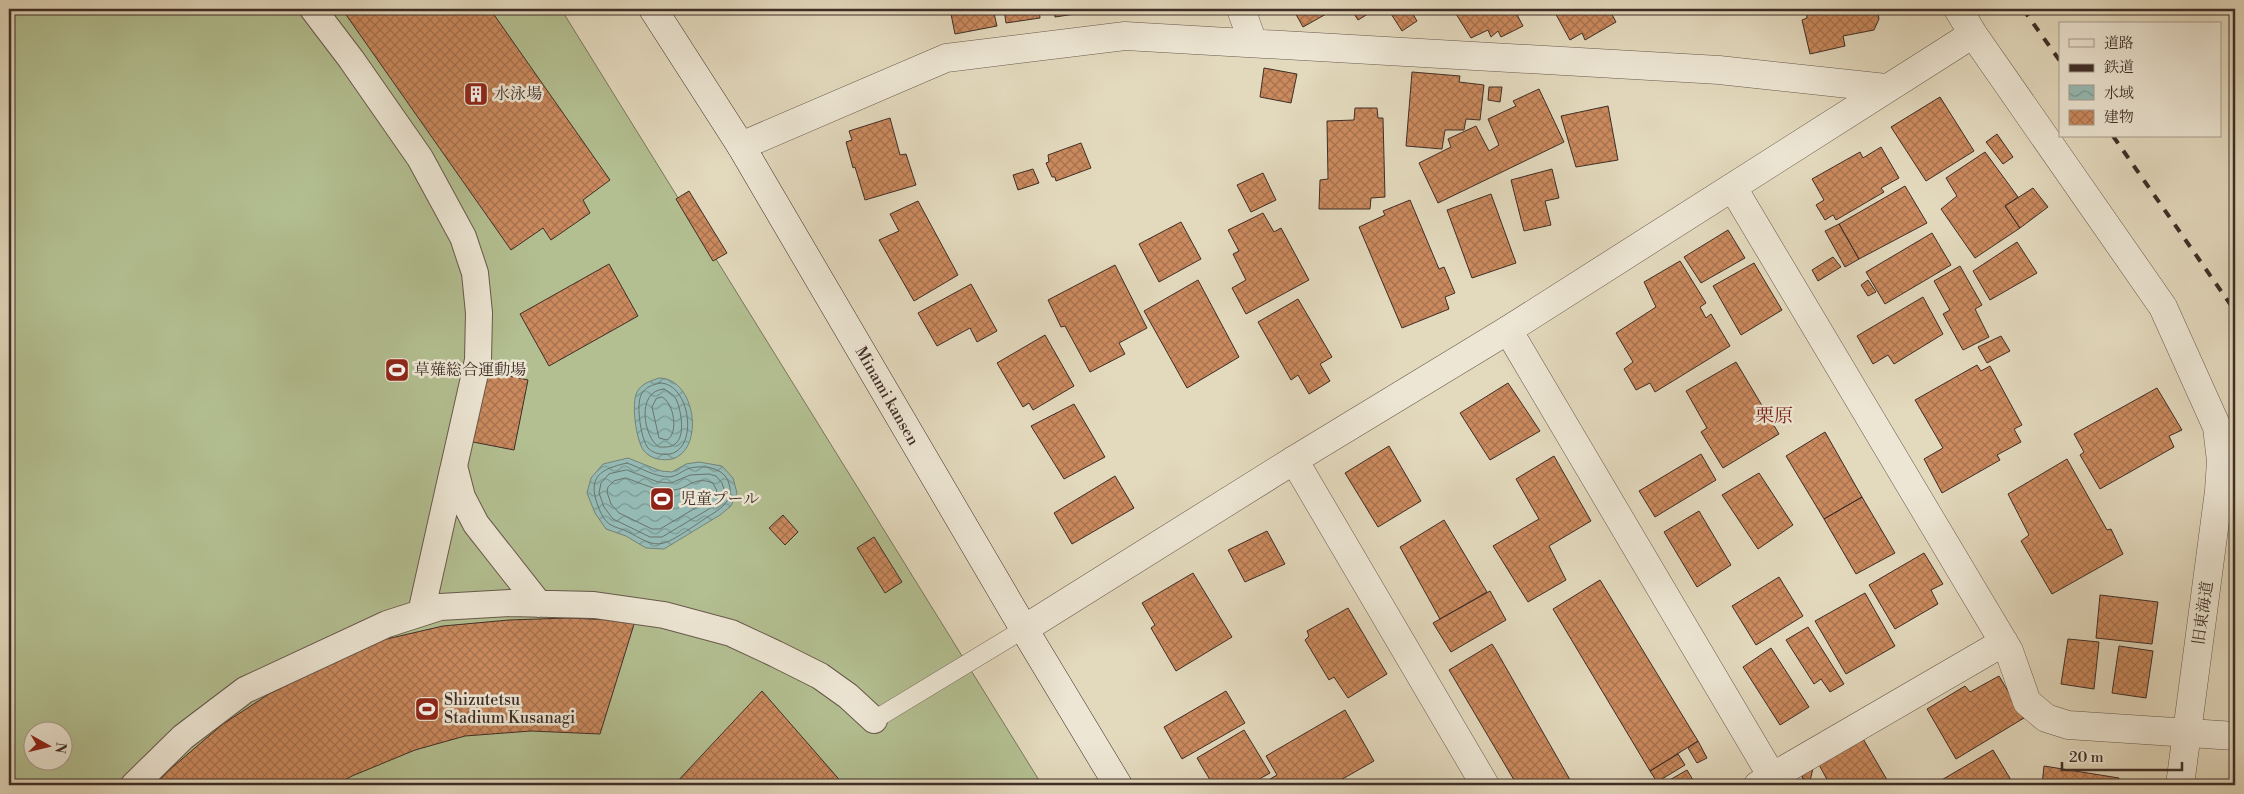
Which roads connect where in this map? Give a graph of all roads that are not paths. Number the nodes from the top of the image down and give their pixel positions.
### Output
1 (313, 9) edge
2 (653, 9) edge
3 (1241, 9) edge
4 (1958, 9) edge
5 (1972, 34) junction
6 (1253, 43) junction
7 (1886, 88) junction
8 (741, 146) junction
9 (1733, 188) junction
10 (1508, 330) junction
11 (2227, 441) edge
12 (1294, 460) junction
13 (454, 466) junction
14 (539, 604) junction
15 (421, 613) junction
16 (1024, 630) junction
17 (2004, 642) junction
18 (874, 720) joint
19 (2187, 732) junction
20 (2235, 736) edge
21 (1769, 783) edge
22 (134, 785) edge
23 (1118, 785) edge
24 (1485, 785) edge
25 (2180, 785) edge

1 - 13 street
2 - 8 street, Minami kansen
3 - 6 street
4 - 5 street, 旧東海道
5 - 7 street
5 - 11 street, 旧東海道
6 - 7 street
6 - 8 street
7 - 9 street
8 - 16 street, Minami kansen
9 - 10 street
9 - 17 street
10 - 12 street
10 - 21 street
11 - 19 street, 旧東海道
12 - 16 street
12 - 24 street
13 - 14 street
13 - 15 street
14 - 15 street
14 - 18 street
15 - 22 street
16 - 18 lane
16 - 23 street, Minami kansen
17 - 19 street
17 - 21 street
19 - 20 street
19 - 25 street, 旧東海道

